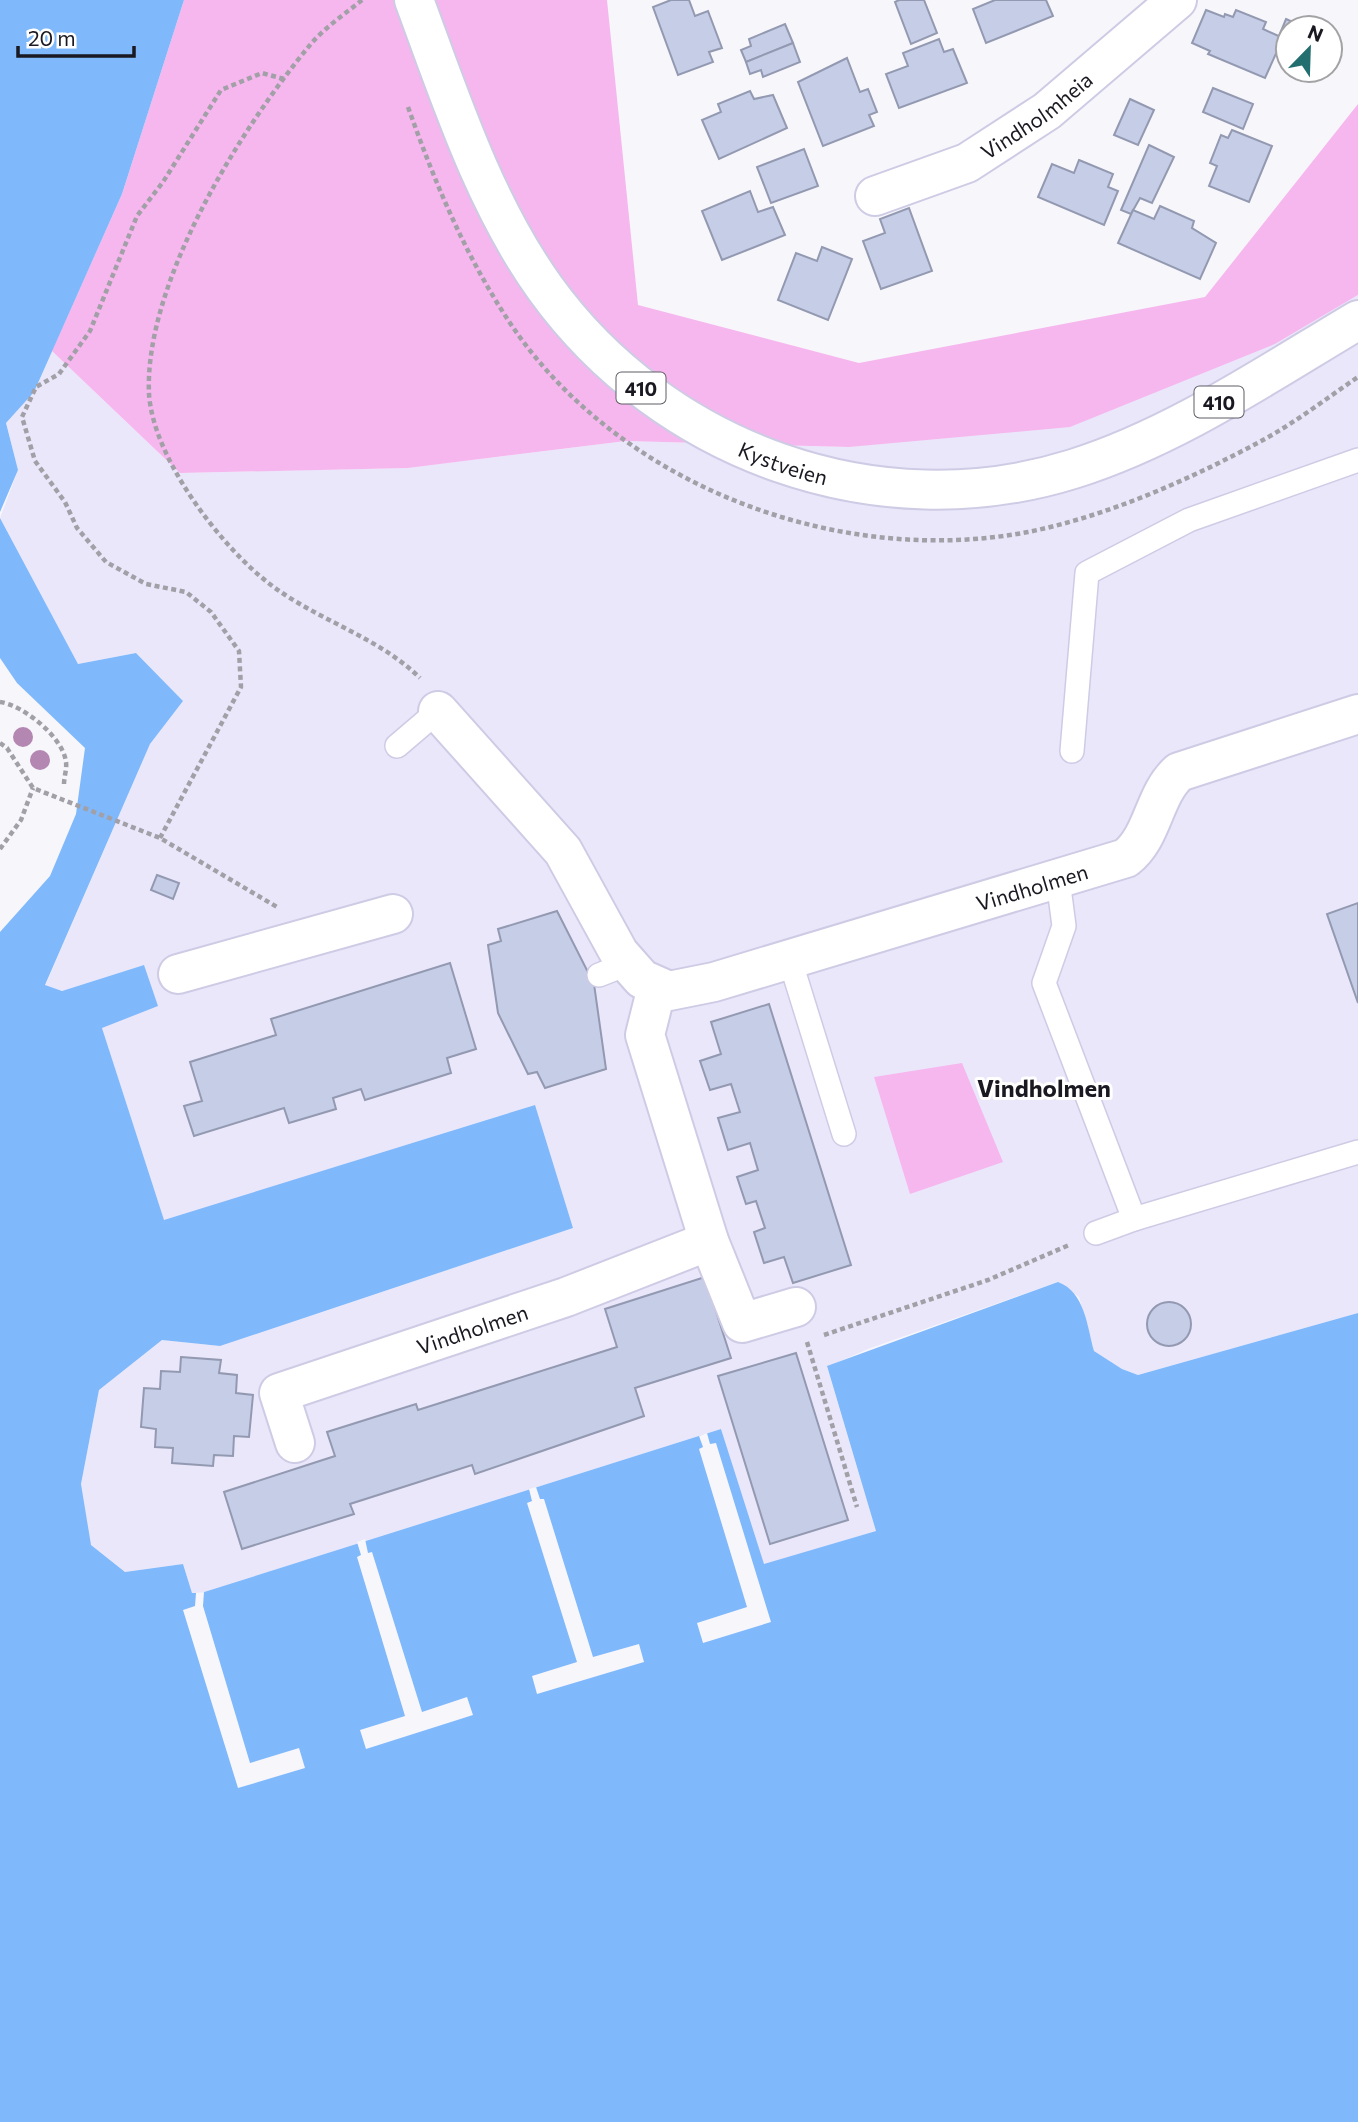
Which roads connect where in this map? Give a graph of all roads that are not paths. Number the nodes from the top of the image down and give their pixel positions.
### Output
1 (414, 0) edge
2 (1177, 0) edge
3 (874, 196) dead end
4 (1358, 320) edge
5 (1358, 460) edge
6 (438, 711) joint
7 (1358, 714) edge
8 (397, 746) dead end
9 (1072, 751) dead end
10 (1058, 880) junction
11 (393, 914) dead end
12 (790, 960) junction
13 (178, 974) dead end
14 (657, 987) junction
15 (845, 1133) dead end
16 (1358, 1152) edge
17 (1133, 1219) junction
18 (1096, 1233) road end
19 (709, 1241) junction
20 (801, 1324) road end
21 (295, 1443) dead end

1 - 4 street, Kystveien / 410
2 - 3 street, Vindholmheia
5 - 9 lane
6 - 8 lane
6 - 14 street
7 - 10 street, Vindholmen
10 - 12 street, Vindholmen
10 - 17 lane
11 - 13 street
12 - 14 street, Vindholmen
12 - 15 lane
14 - 19 street
16 - 17 lane
17 - 18 lane
19 - 20 street
19 - 21 street, Vindholmen

